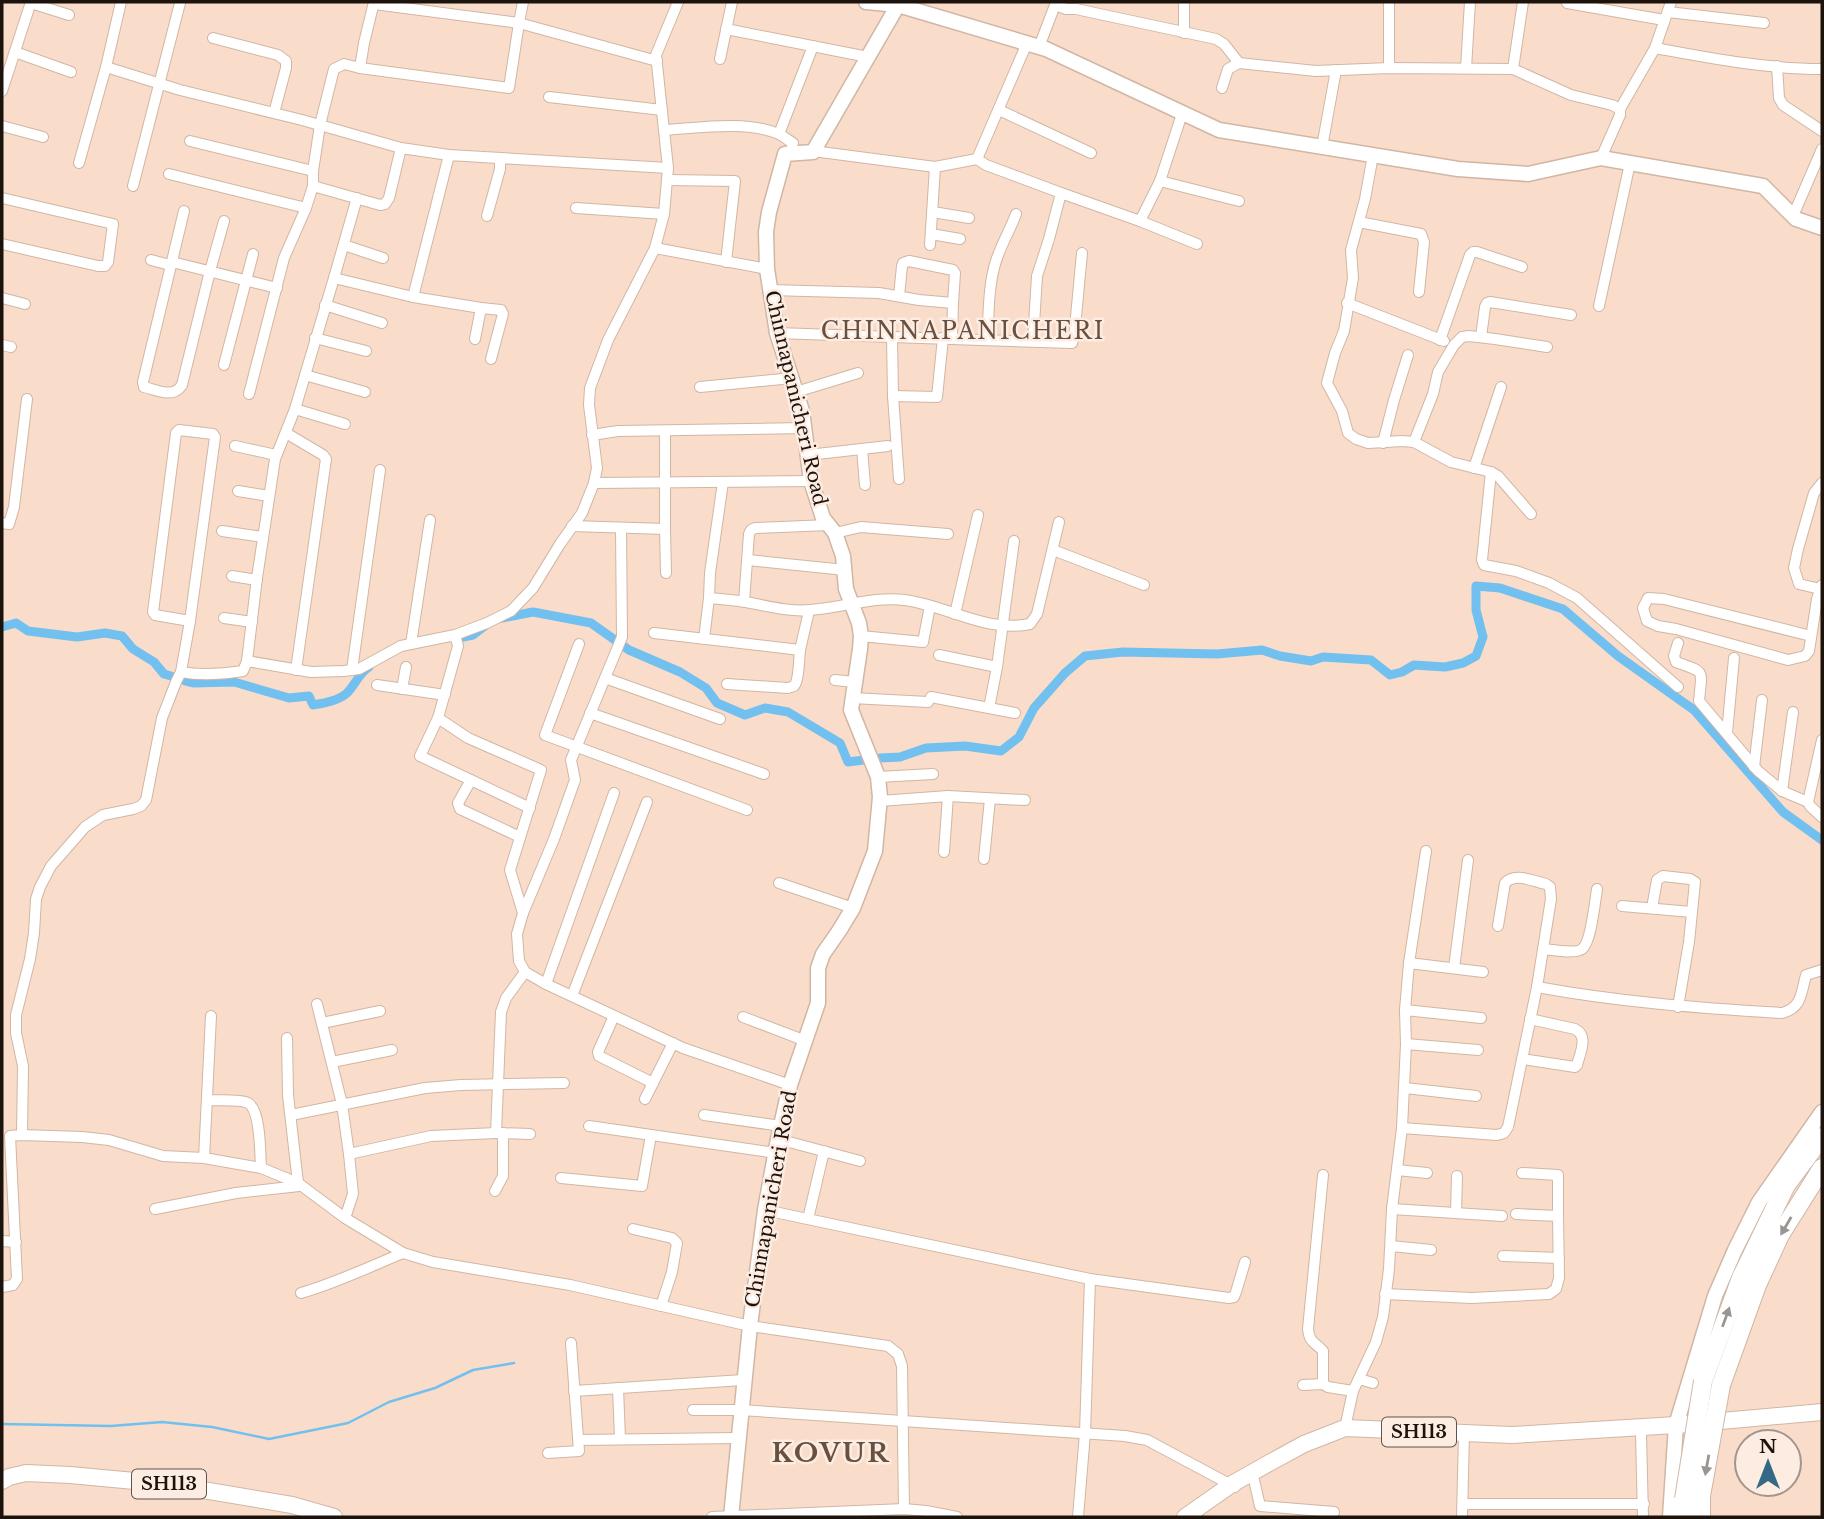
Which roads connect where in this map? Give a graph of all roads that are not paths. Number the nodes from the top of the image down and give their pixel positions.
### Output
1 (31, 2) edge
2 (121, 2) edge
3 (180, 2) edge
4 (523, 2) edge
5 (678, 2) edge
6 (733, 2) edge
7 (866, 2) edge
8 (1184, 2) edge
9 (1389, 2) edge
10 (1470, 2) edge
11 (1523, 2) edge
12 (1567, 2) edge
13 (374, 3) edge
14 (1055, 3) edge
15 (898, 5) junction
16 (1667, 11) edge
17 (69, 15) dead end
18 (519, 23) junction
19 (1764, 23) dead end
20 (726, 29) junction
21 (1184, 33) junction
22 (213, 38) dead end
23 (1033, 45) junction
24 (813, 46) junction
25 (1655, 48) junction
26 (15, 52) junction
27 (868, 57) junction
28 (719, 59) dead end
29 (657, 61) junction
30 (1238, 63) junction
31 (1777, 66) junction
32 (106, 67) junction
33 (360, 68) junction
34 (1389, 68) junction
35 (1466, 68) junction
36 (1513, 69) junction
37 (1822, 69) edge
38 (1336, 70) junction
39 (71, 72) dead end
40 (160, 84) junction
41 (1222, 88) dead end
42 (2, 91) edge
43 (549, 97) dead end
44 (1620, 109) junction
45 (662, 110) junction
46 (999, 110) junction
47 (274, 113) junction
48 (1182, 114) junction
49 (320, 125) junction
50 (2, 126) edge
51 (664, 130) junction
52 (1822, 131) edge
53 (779, 134) junction
54 (43, 137) dead end
55 (190, 141) dead end
56 (1322, 147) junction
57 (401, 148) junction
58 (1822, 149) edge
59 (813, 151) junction
60 (1091, 153) dead end
61 (790, 154) junction
62 (449, 155) junction
63 (1373, 155) junction
64 (1601, 158) junction
65 (500, 159) junction
66 (977, 159) junction
67 (79, 163) dead end
68 (1630, 163) junction
69 (935, 167) junction
70 (313, 171) junction
71 (169, 174) dead end
72 (667, 174) junction
73 (1160, 181) junction
74 (133, 186) dead end
75 (313, 186) junction
76 (1061, 193) junction
77 (2, 198) edge
78 (356, 198) junction
79 (1239, 201) dead end
80 (306, 208) junction
81 (576, 208) dead end
82 (184, 211) dead end
83 (933, 212) junction
84 (664, 214) junction
85 (1016, 215) dead end
86 (487, 216) dead end
87 (1793, 216) junction
88 (969, 218) dead end
89 (224, 221) dead end
90 (1140, 221) junction
91 (1359, 222) junction
92 (1822, 228) edge
93 (960, 239) dead end
94 (2, 244) edge
95 (1197, 244) dead end
96 (344, 245) junction
97 (655, 248) junction
98 (1082, 253) dead end
99 (253, 254) dead end
100 (383, 258) dead end
101 (151, 260) dead end
102 (726, 262) junction
103 (170, 265) junction
104 (1522, 267) dead end
105 (767, 270) junction
106 (210, 271) junction
107 (334, 278) junction
108 (246, 280) junction
109 (276, 288) junction
110 (770, 290) junction
111 (1419, 292) dead end
112 (899, 296) junction
113 (413, 297) junction
114 (2, 298) edge
115 (953, 303) junction
116 (1348, 303) junction
117 (26, 304) dead end
118 (325, 305) junction
119 (1600, 306) dead end
120 (481, 308) junction
121 (1571, 315) dead end
122 (382, 323) dead end
123 (777, 333) junction
124 (892, 337) junction
125 (1481, 337) junction
126 (315, 338) junction
127 (947, 338) junction
128 (475, 339) dead end
129 (987, 340) junction
130 (1440, 340) junction
131 (1033, 341) junction
132 (1454, 345) junction
133 (1547, 347) dead end
134 (366, 351) dead end
135 (1408, 355) dead end
136 (491, 359) dead end
137 (224, 365) dead end
138 (858, 373) dead end
139 (305, 375) junction
140 (792, 378) junction
141 (700, 387) dead end
142 (1501, 387) dead end
143 (365, 392) dead end
144 (796, 392) junction
145 (249, 394) dead end
146 (893, 396) junction
147 (27, 399) dead end
148 (295, 408) junction
149 (345, 424) dead end
150 (804, 428) junction
151 (665, 431) junction
152 (286, 433) junction
153 (592, 435) junction
154 (1413, 442) junction
155 (1383, 443) junction
156 (235, 446) dead end
157 (888, 446) dead end
158 (862, 449) junction
159 (276, 455) junction
160 (808, 455) junction
161 (1474, 468) junction
162 (380, 470) dead end
163 (1491, 472) junction
164 (899, 480) dead end
165 (811, 481) junction
166 (664, 482) junction
167 (723, 482) junction
168 (594, 483) junction
169 (1822, 483) edge
170 (865, 485) dead end
171 (238, 491) dead end
172 (270, 496) junction
173 (1531, 514) dead end
174 (978, 515) dead end
175 (430, 520) dead end
176 (1059, 522) dead end
177 (2, 523) edge
178 (572, 526) junction
179 (621, 528) junction
180 (665, 529) junction
181 (832, 529) junction
182 (222, 531) dead end
183 (948, 534) dead end
184 (263, 537) junction
185 (1014, 541) dead end
186 (1053, 550) junction
187 (748, 560) junction
188 (845, 570) junction
189 (666, 573) dead end
190 (232, 576) dead end
191 (257, 580) junction
192 (1144, 585) dead end
193 (1821, 587) edge
194 (709, 598) junction
195 (744, 602) junction
196 (852, 603) junction
197 (930, 606) junction
198 (809, 611) junction
199 (955, 614) junction
200 (224, 618) dead end
201 (190, 621) junction
202 (252, 622) junction
203 (1002, 625) junction
204 (654, 633) dead end
205 (456, 635) junction
206 (861, 636) junction
207 (1811, 636) junction
208 (704, 639) junction
209 (1678, 643) dead end
210 (411, 644) junction
211 (579, 644) dead end
212 (800, 650) junction
213 (939, 655) dead end
214 (1734, 657) dead end
215 (247, 661) junction
216 (406, 667) dead end
217 (997, 667) junction
218 (296, 670) junction
219 (352, 670) junction
220 (181, 673) junction
221 (605, 678) junction
222 (835, 680) dead end
223 (854, 682) junction
224 (727, 684) dead end
225 (377, 685) dead end
226 (1678, 687) dead end
227 (402, 689) junction
228 (445, 695) junction
229 (852, 698) junction
230 (1762, 699) dead end
231 (989, 708) junction
232 (1793, 712) dead end
233 (590, 713) junction
234 (1015, 713) dead end
235 (438, 718) junction
236 (720, 719) dead end
237 (1727, 733) junction
238 (1822, 740) edge
239 (576, 747) junction
240 (1754, 767) junction
241 (764, 774) dead end
242 (933, 774) dead end
243 (878, 777) junction
244 (471, 780) junction
245 (1782, 791) junction
246 (614, 793) dead end
247 (948, 796) junction
248 (990, 799) junction
249 (1025, 800) dead end
250 (880, 801) junction
251 (647, 802) dead end
252 (1808, 802) junction
253 (530, 808) junction
254 (747, 810) dead end
255 (1822, 817) edge
256 (520, 837) junction
257 (1426, 851) dead end
258 (944, 852) dead end
259 (984, 859) dead end
260 (1468, 860) dead end
261 (779, 883) dead end
262 (1597, 889) dead end
263 (1622, 906) dead end
264 (853, 908) junction
265 (1652, 908) junction
266 (1692, 912) junction
267 (523, 913) junction
268 (1498, 926) dead end
269 (1543, 949) junction
270 (1409, 963) junction
271 (1454, 968) junction
272 (1822, 970) edge
273 (526, 972) junction
274 (1483, 972) dead end
275 (546, 984) junction
276 (1537, 987) junction
277 (572, 996) junction
278 (317, 1004) dead end
279 (1678, 1007) junction
280 (1405, 1010) junction
281 (380, 1011) dead end
282 (211, 1016) dead end
283 (614, 1016) junction
284 (743, 1017) dead end
285 (1481, 1018) dead end
286 (1530, 1019) junction
287 (322, 1023) junction
288 (288, 1038) dead end
289 (806, 1041) junction
290 (673, 1044) junction
291 (1406, 1044) junction
292 (392, 1050) dead end
293 (1478, 1050) dead end
294 (1522, 1059) junction
295 (332, 1062) junction
296 (564, 1083) dead end
297 (653, 1083) junction
298 (498, 1085) junction
299 (790, 1085) junction
300 (1405, 1088) junction
301 (1476, 1096) dead end
302 (645, 1099) dead end
303 (208, 1100) junction
304 (342, 1104) junction
305 (1822, 1112) edge
306 (291, 1115) junction
307 (704, 1115) dead end
308 (589, 1126) dead end
309 (1402, 1128) junction
310 (499, 1133) junction
311 (530, 1134) dead end
312 (22, 1135) junction
313 (651, 1135) junction
314 (6, 1136) edge
315 (1822, 1136) edge
316 (778, 1139) junction
317 (824, 1151) junction
318 (349, 1154) junction
319 (204, 1158) junction
320 (860, 1161) dead end
321 (261, 1168) junction
322 (1822, 1168) edge
323 (1397, 1170) junction
324 (1427, 1173) dead end
325 (1522, 1174) dead end
326 (1323, 1175) dead end
327 (1457, 1176) dead end
328 (561, 1178) dead end
329 (299, 1184) junction
330 (495, 1191) dead end
331 (7, 1192) edge
332 (155, 1209) dead end
333 (1392, 1209) junction
334 (765, 1210) junction
335 (1456, 1213) junction
336 (1516, 1214) dead end
337 (1502, 1216) dead end
338 (1558, 1216) junction
339 (345, 1218) junction
340 (808, 1220) junction
341 (633, 1229) dead end
342 (2, 1241) edge
343 (16, 1242) junction
344 (1391, 1246) junction
345 (1430, 1250) dead end
346 (402, 1254) junction
347 (1503, 1256) dead end
348 (1559, 1258) junction
349 (1245, 1262) dead end
350 (1090, 1279) junction
351 (2, 1287) edge
352 (301, 1293) dead end
353 (1385, 1294) junction
354 (661, 1306) junction
355 (750, 1326) junction
356 (571, 1343) dead end
357 (1359, 1379) junction
358 (743, 1380) junction
359 (1373, 1383) dead end
360 (1323, 1384) junction
361 (1303, 1385) dead end
362 (618, 1388) junction
363 (574, 1391) junction
364 (1353, 1391) junction
365 (693, 1410) dead end
366 (741, 1410) junction
367 (1822, 1412) edge
368 (903, 1420) junction
369 (1822, 1421) edge
370 (1345, 1428) junction
371 (1676, 1429) junction
372 (1085, 1433) junction
373 (1642, 1434) junction
374 (738, 1438) junction
375 (620, 1439) junction
376 (1464, 1439) junction
377 (579, 1440) junction
378 (548, 1453) dead end
379 (1254, 1480) junction
380 (2, 1487) edge
381 (1235, 1487) junction
382 (1463, 1504) junction
383 (1644, 1504) junction
384 (1689, 1504) edge
385 (904, 1509) junction
386 (1334, 1512) dead end
387 (1294, 1513) edge
388 (882, 1514) edge
389 (309, 1517) edge
390 (334, 1517) edge
391 (712, 1517) edge
392 (731, 1517) edge
393 (957, 1517) edge
394 (1078, 1517) edge
395 (1185, 1517) edge
396 (1198, 1517) edge
397 (1462, 1517) edge
398 (1643, 1517) edge
399 (1670, 1517) edge
400 (1701, 1517) edge

1 - 17 street
1 - 26 street
2 - 32 street
3 - 40 street
4 - 18 street
5 - 29 street
6 - 20 street
7 - 15 street
8 - 21 street
9 - 34 street
10 - 35 street
11 - 36 street
12 - 16 street
13 - 18 street
13 - 33 street
14 - 21 street
14 - 23 street
15 - 23 street
15 - 27 street
16 - 19 street
16 - 25 street
18 - 29 street
18 - 33 street
20 - 24 street
20 - 28 street
21 - 30 street
22 - 47 street
23 - 46 street
23 - 48 street
24 - 27 street
24 - 53 street
25 - 31 street
25 - 44 street
26 - 39 street
26 - 42 street
27 - 59 street
29 - 45 street
30 - 38 street
30 - 41 street
31 - 37 street
31 - 52 street
32 - 40 street
32 - 67 street
33 - 49 street
34 - 35 street
34 - 38 street
35 - 36 street
36 - 44 street
38 - 56 street
40 - 47 street
40 - 74 street
43 - 45 street
44 - 64 street
45 - 51 street
46 - 60 street
46 - 66 street
47 - 49 street
48 - 56 street
48 - 73 street
49 - 57 street
49 - 70 street
50 - 54 street
51 - 53 street
51 - 72 street
53 - 61 street
55 - 70 street
56 - 63 street
57 - 62 street
57 - 78 street
58 - 87 street
59 - 61 street
59 - 69 street
61 - 105 street, Chinnapanicheri Road
62 - 65 street
62 - 113 street
63 - 64 street
63 - 91 street
64 - 68 street
65 - 72 street
65 - 86 street
66 - 69 street
66 - 76 street
68 - 87 street
68 - 119 street
69 - 83 street
70 - 75 street
71 - 80 street
72 - 84 street
72 - 102 street
73 - 79 street
73 - 90 street
75 - 78 street
75 - 80 street
76 - 90 street
76 - 131 street
77 - 94 street
78 - 96 street
80 - 109 street
81 - 84 street
82 - 103 street
83 - 88 street
83 - 93 street
84 - 97 street
85 - 129 street
87 - 92 street
89 - 106 street
90 - 95 street
91 - 111 street
91 - 116 street
96 - 100 street
96 - 107 street
97 - 102 street
97 - 153 street
98 - 131 street
99 - 108 street
101 - 103 street
102 - 105 street
103 - 106 street
103 - 106 street
104 - 130 street
105 - 110 street, Chinnapanicheri Road
106 - 108 street
107 - 113 street
107 - 118 street
108 - 109 street
108 - 137 street
109 - 145 street
110 - 112 street
110 - 123 street, Chinnapanicheri Road
112 - 115 street
112 - 115 street
113 - 120 street
114 - 117 street
115 - 127 street
116 - 130 street
116 - 155 street
118 - 122 street
118 - 126 street
120 - 128 street
120 - 136 street
121 - 125 street
123 - 124 street
123 - 140 street, Chinnapanicheri Road
124 - 127 street
124 - 146 street
125 - 132 street
125 - 133 street
126 - 134 street
126 - 139 street
127 - 129 street
127 - 146 street
129 - 131 street
130 - 132 street
132 - 154 street
135 - 155 street
138 - 144 street
139 - 143 street
139 - 148 street
140 - 141 street
140 - 144 street, Chinnapanicheri Road
142 - 161 street
144 - 150 street, Chinnapanicheri Road
146 - 164 street
147 - 177 street
148 - 149 street
148 - 152 street
150 - 151 street
150 - 160 street, Chinnapanicheri Road
151 - 153 street
151 - 166 street
152 - 159 street
152 - 218 street
153 - 168 street
154 - 155 street
154 - 161 street
156 - 159 street
157 - 158 street
158 - 160 street
158 - 170 street
159 - 172 street
160 - 165 street, Chinnapanicheri Road
161 - 163 street
162 - 219 street
163 - 173 street
163 - 226 street
165 - 167 street
165 - 181 street, Chinnapanicheri Road
166 - 167 street
166 - 168 street
166 - 180 street
167 - 194 street
168 - 178 street
169 - 193 street
171 - 172 street
172 - 184 street
174 - 199 street
175 - 210 street
176 - 186 street
178 - 179 street
178 - 205 street
179 - 180 street
179 - 221 street
180 - 189 street
181 - 183 street
181 - 187 street
181 - 188 street, Chinnapanicheri Road
182 - 184 street
184 - 191 street
185 - 203 street
186 - 192 street
186 - 203 street
187 - 188 street
187 - 195 street
188 - 196 street, Chinnapanicheri Road
190 - 191 street
191 - 202 street
193 - 207 street
194 - 195 street
194 - 208 street
195 - 198 street
196 - 197 street
196 - 198 street
196 - 206 street, Chinnapanicheri Road
197 - 199 street
197 - 206 street
198 - 212 street
199 - 203 street
200 - 202 street
201 - 201 street
201 - 220 street
202 - 215 street
203 - 217 street
204 - 208 street
205 - 210 street
205 - 228 street
206 - 223 street, Chinnapanicheri Road
207 - 207 street
208 - 212 street
209 - 237 street
210 - 219 street
211 - 239 street
212 - 224 street
213 - 217 street
214 - 237 street
215 - 218 street
215 - 220 street
216 - 227 street
217 - 231 street
218 - 219 street
220 - 312 street
221 - 233 street
221 - 236 street
222 - 223 street
223 - 229 street, Chinnapanicheri Road
225 - 227 street
227 - 228 street
228 - 235 street
229 - 231 street
229 - 243 street, Chinnapanicheri Road
230 - 240 street
231 - 234 street
232 - 245 street
233 - 239 street
233 - 241 street
235 - 244 street
235 - 253 street
237 - 240 street
238 - 252 street
239 - 254 street
239 - 267 street
240 - 245 street
242 - 243 street
243 - 250 street, Chinnapanicheri Road
244 - 253 street
244 - 256 street
245 - 252 street
246 - 275 street
247 - 248 street
247 - 250 street
247 - 258 street
248 - 249 street
248 - 259 street
250 - 264 street, Chinnapanicheri Road
251 - 277 street
252 - 255 street
253 - 256 street
256 - 267 street
257 - 270 street
260 - 271 street
261 - 264 street
262 - 269 street
263 - 265 street
264 - 289 street, Chinnapanicheri Road
265 - 266 street
265 - 266 street
266 - 279 street
267 - 273 street
268 - 269 street
269 - 276 street
270 - 271 street
270 - 280 street
271 - 274 street
272 - 279 street
273 - 275 street
273 - 298 street
275 - 277 street
276 - 279 street
276 - 286 street
277 - 283 street
278 - 287 street
280 - 285 street
280 - 291 street
281 - 287 street
282 - 303 street
283 - 290 street
283 - 297 street
284 - 289 street
286 - 294 street
286 - 294 street
287 - 295 street
288 - 306 street
289 - 299 street, Chinnapanicheri Road
290 - 297 street
290 - 299 street
291 - 293 street
291 - 300 street
292 - 295 street
294 - 309 street
295 - 304 street
296 - 298 street
297 - 302 street
298 - 304 street
298 - 310 street
299 - 316 street, Chinnapanicheri Road
300 - 301 street
300 - 309 street
303 - 319 street
303 - 321 street
304 - 306 street
304 - 318 street
305 - 371 street
306 - 329 street
307 - 316 street
308 - 313 street
309 - 323 street
310 - 311 street
310 - 318 street
310 - 330 street
312 - 314 street
312 - 319 street
313 - 316 street
313 - 328 street
314 - 331 street
384 -> 315 highway, bridge
316 - 317 street
316 - 334 street, Chinnapanicheri Road
317 - 320 street
317 - 340 street
318 - 339 street
319 - 321 street
321 - 329 street
322 -> 384 highway, bridge
323 - 324 street
323 - 333 street
325 - 338 street
326 - 360 street
327 - 335 street
329 - 332 street
329 - 339 street
331 - 343 street
333 - 335 street
333 - 344 street
334 - 340 street
334 - 355 street, Chinnapanicheri Road
335 - 337 street
336 - 338 street
338 - 348 street
339 - 346 street
340 - 350 street
341 - 354 street
342 - 343 street
343 - 351 street
344 - 345 street
344 - 353 street
346 - 352 street
346 - 354 street
347 - 348 street
348 - 353 street
349 - 350 street
350 - 372 street
353 - 357 street
354 - 355 street
355 - 358 street, Chinnapanicheri Road
355 - 368 street
356 - 363 street
357 - 359 street
357 - 364 street
358 - 362 street
358 - 366 street, Chinnapanicheri Road
360 - 361 street
360 - 364 street
362 - 363 street
362 - 375 street
363 - 377 street
364 - 370 street
365 - 366 street
366 - 368 street
366 - 374 street, Chinnapanicheri Road
367 - 371 main road, SH113
368 - 372 street
368 - 385 street
369 - 371 main road, SH113
370 - 376 main road, SH113
370 - 381 main road, SH113
371 - 373 main road, SH113
371 - 376 main road, SH113
371 - 399 street
372 - 381 street
372 - 394 street
373 - 376 main road, SH113
373 - 383 street
374 - 375 street
374 - 392 street, Chinnapanicheri Road
375 - 377 street
376 - 379 main road, SH113
376 - 382 street
377 - 378 street
379 - 381 main road, SH113
379 - 387 street
380 - 389 main road, SH113
380 - 390 main road, SH113
381 - 395 main road, SH113
381 - 396 main road, SH113
382 - 383 street
382 - 397 street
383 - 398 street
384 - 400 highway
385 - 388 street
385 - 393 street
386 - 387 street
388 - 392 street
391 - 392 street

